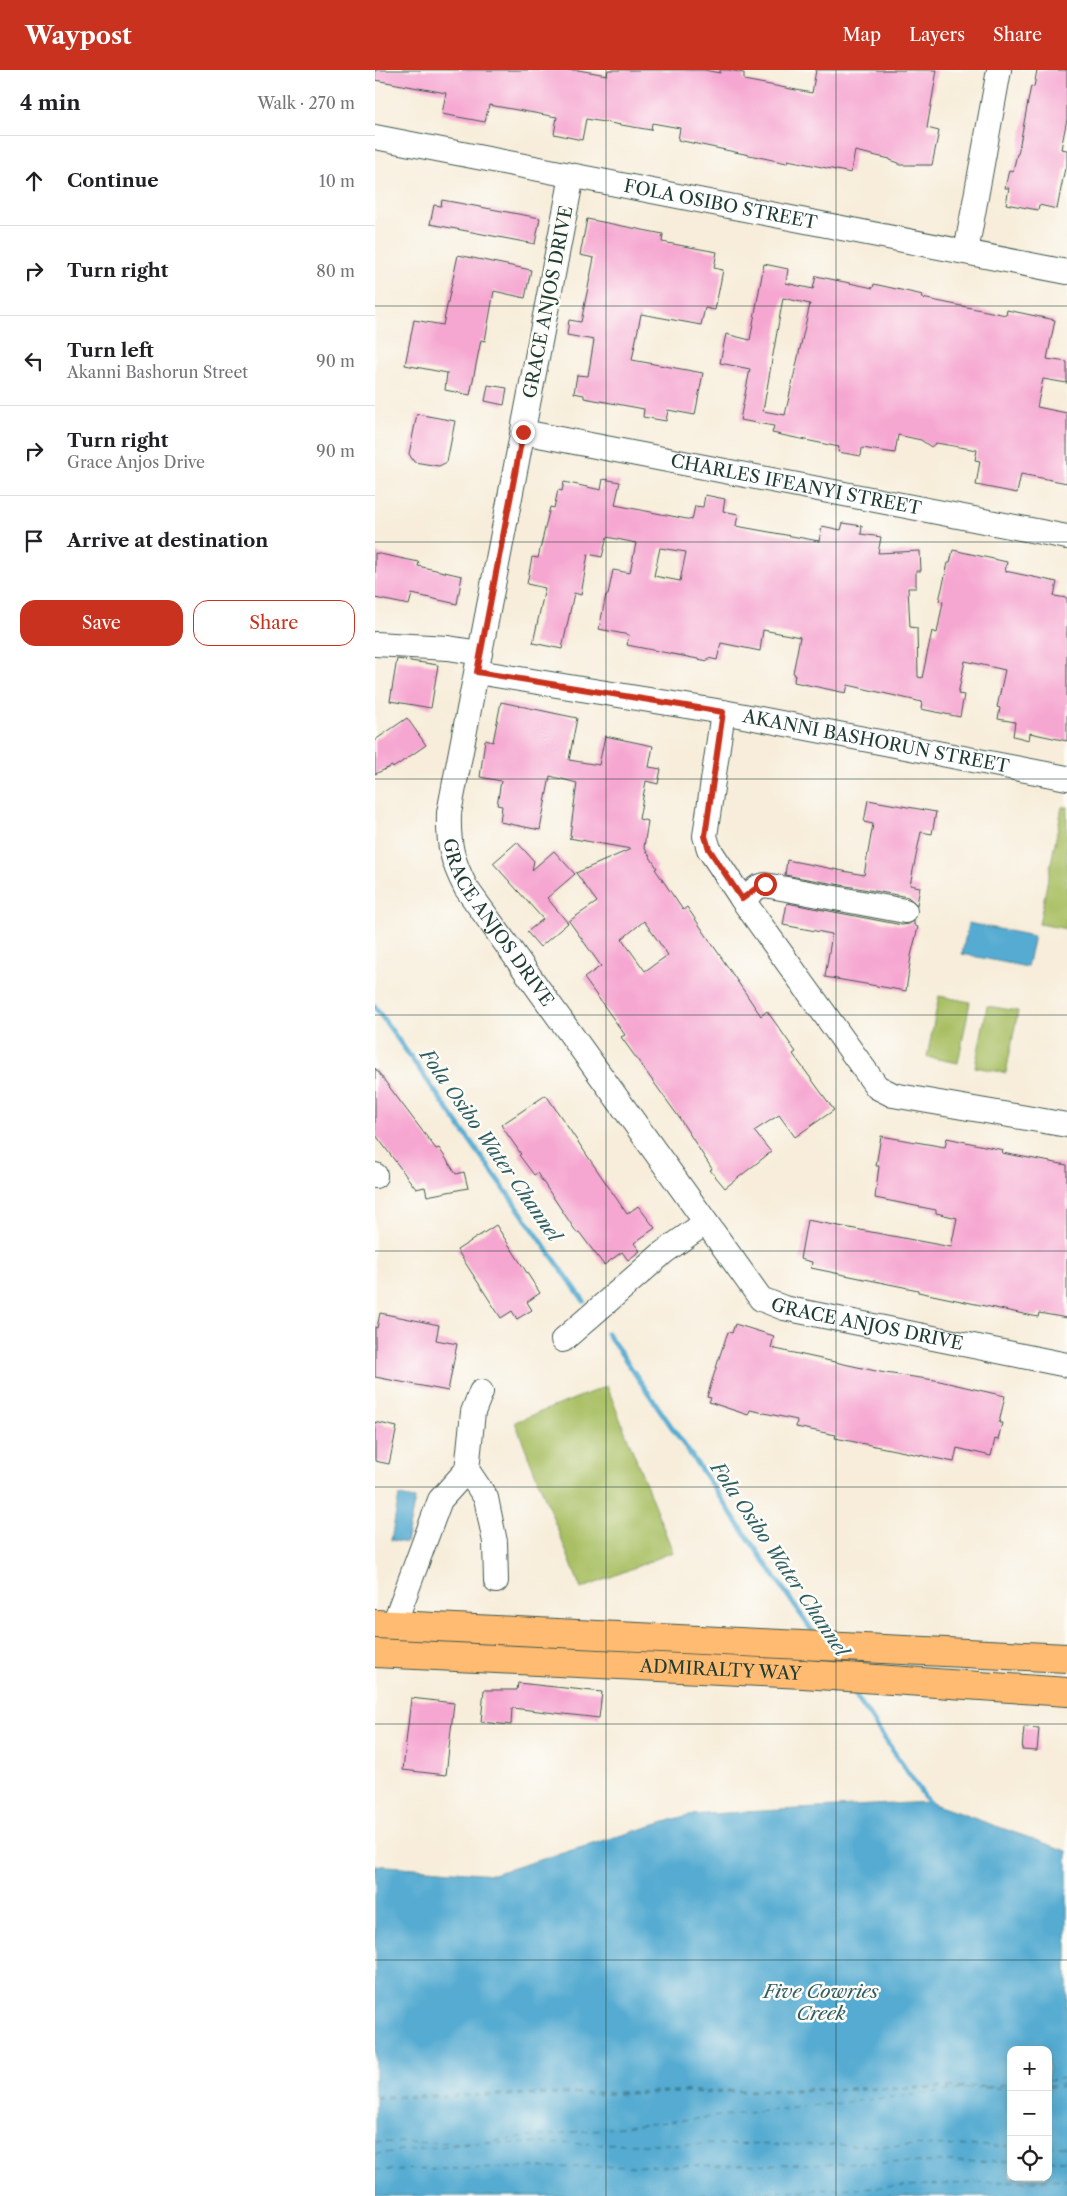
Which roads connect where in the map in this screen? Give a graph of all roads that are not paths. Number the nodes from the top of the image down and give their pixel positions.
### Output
1 (999, 70) edge
2 (375, 137) edge
3 (572, 176) junction
4 (965, 252) junction
5 (1067, 272) edge
6 (523, 432) junction
7 (1067, 537) edge
8 (375, 644) edge
9 (478, 662) junction
10 (723, 712) junction
11 (1067, 778) edge
12 (742, 899) junction
13 (905, 911) dead end
14 (1067, 1125) edge
15 (705, 1223) junction
16 (563, 1340) dead end
17 (1067, 1365) edge
18 (481, 1392) dead end
19 (467, 1470) junction
20 (496, 1581) dead end
21 (384, 1624) edge
22 (375, 1653) edge
23 (1067, 1658) edge
24 (1067, 1692) edge

1 - 4 street
2 - 3 street, FOLA OSIBO STREET
3 - 4 street, FOLA OSIBO STREET
3 - 6 street, GRACE ANJOS DRIVE
4 - 5 street, FOLA OSIBO STREET
6 - 7 street, CHARLES IFEANYI STREET
6 - 9 street, GRACE ANJOS DRIVE
8 - 9 street, AKANNI BASHORUN STREET
9 - 10 street, AKANNI BASHORUN STREET
9 - 15 street, GRACE ANJOS DRIVE
10 - 11 street, AKANNI BASHORUN STREET
10 - 12 street
12 - 13 street
12 - 14 street
15 - 16 street
15 - 17 street, GRACE ANJOS DRIVE
18 - 19 street
19 - 20 street
19 - 21 street
21 - 23 main road, ADMIRALTY WAY
22 - 24 main road, ADMIRALTY WAY

